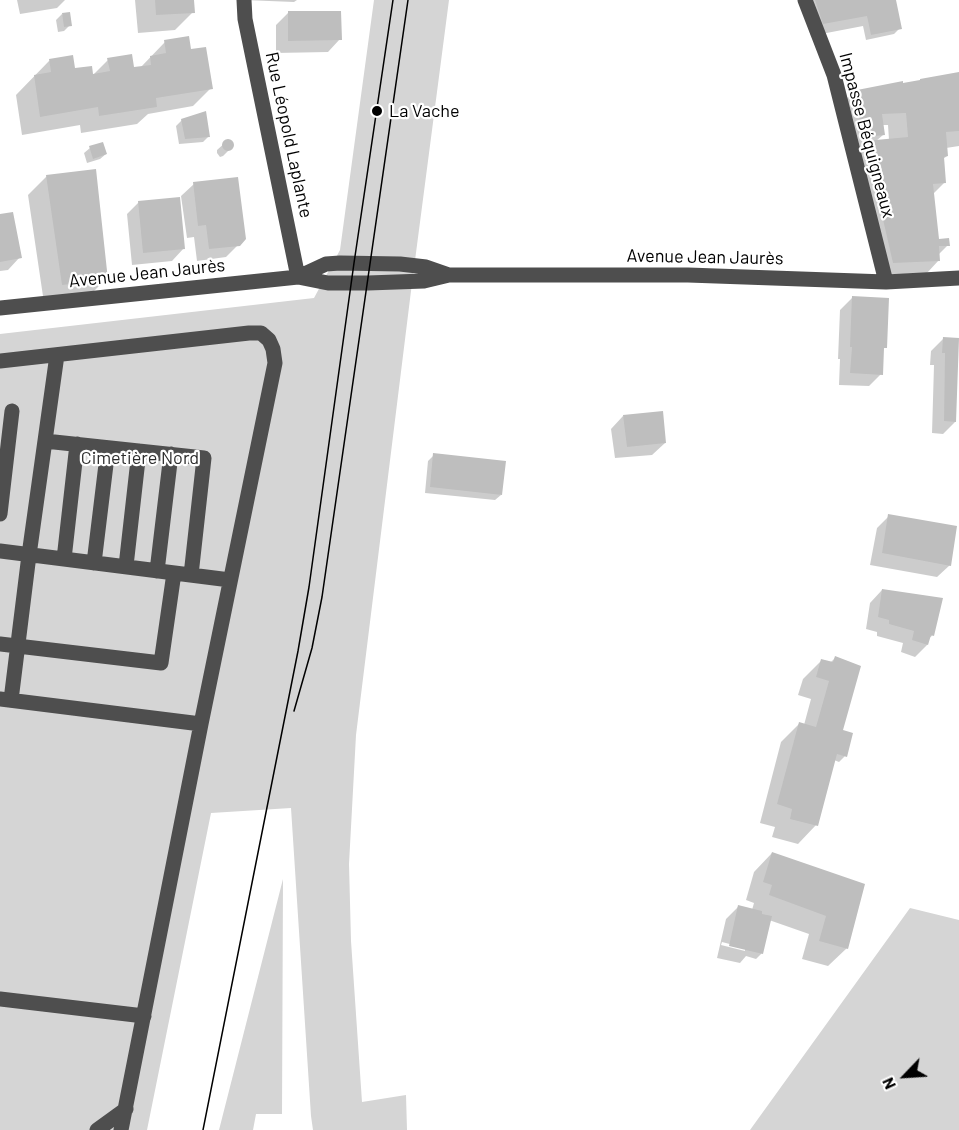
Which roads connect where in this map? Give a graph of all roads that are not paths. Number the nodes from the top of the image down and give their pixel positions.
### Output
1 (244, 0) edge
2 (805, 0) edge
3 (298, 277) junction
4 (959, 278) edge
5 (886, 282) junction
6 (0, 308) edge
7 (57, 355) junction
8 (0, 362) edge
9 (12, 411) dead end
10 (45, 441) junction
11 (77, 444) junction
12 (108, 448) junction
13 (139, 451) junction
14 (171, 454) junction
15 (0, 514) edge
16 (0, 551) edge
17 (29, 555) junction
18 (63, 559) junction
19 (94, 563) junction
20 (126, 567) junction
21 (157, 571) junction
22 (174, 573) junction
23 (191, 575) junction
24 (230, 580) junction
25 (0, 644) edge
26 (18, 646) junction
27 (6, 700) edge
28 (201, 724) junction
29 (0, 999) edge
30 (144, 1016) junction
31 (126, 1108) junction
32 (97, 1130) edge
33 (121, 1130) edge

1 - 3 street, Rue Léopold Laplante
2 - 5 street, Impasse Béquigneaux
3 - 5 street, Avenue Jean Jaurès
3 - 6 street, Avenue Jean Jaurès
4 - 5 street, Avenue Jean Jaurès
7 - 8 street
7 - 10 street
7 - 24 street
9 - 15 street
10 - 11 street
10 - 17 street
11 - 12 street
11 - 18 street
12 - 13 street
12 - 19 street
13 - 14 street
13 - 20 street
14 - 21 street
14 - 23 street
16 - 17 street
17 - 18 street
17 - 26 street
18 - 19 street
19 - 20 street
20 - 21 street
21 - 22 street
22 - 23 street
22 - 26 street
23 - 24 street
24 - 28 street
25 - 26 street
26 - 27 street
27 - 28 street
28 - 30 street
29 - 30 street
30 - 31 street
31 - 32 street
31 - 33 street

